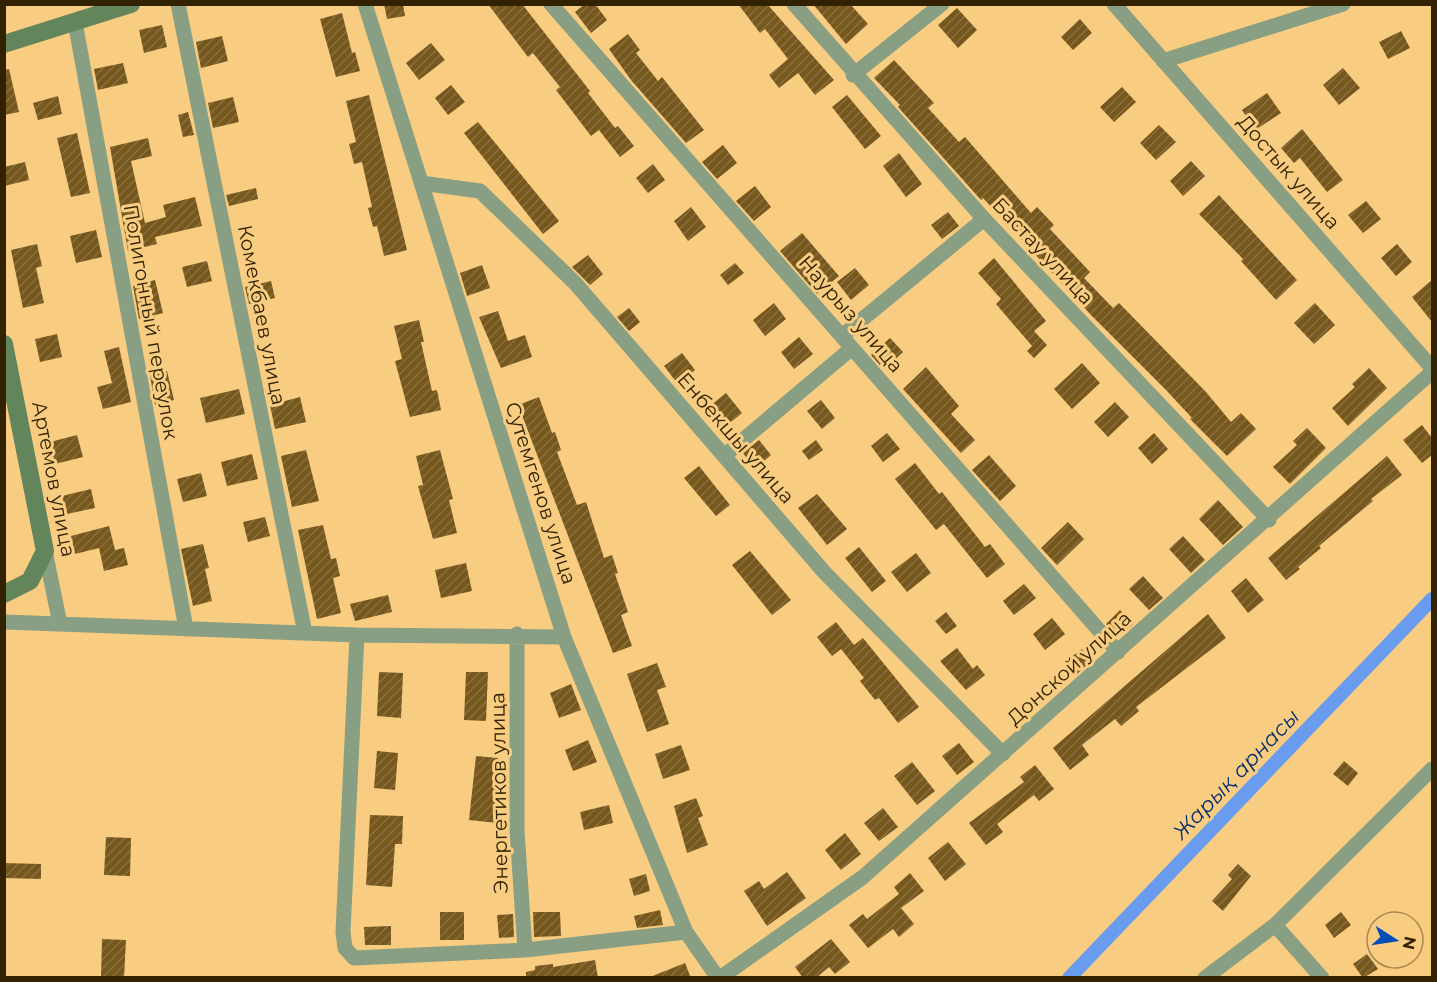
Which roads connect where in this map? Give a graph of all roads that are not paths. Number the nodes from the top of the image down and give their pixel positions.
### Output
1 (131, 4) edge
2 (178, 4) edge
3 (365, 4) edge
4 (551, 4) edge
5 (794, 4) edge
6 (942, 4) edge
7 (1114, 4) edge
8 (1343, 4) edge
9 (75, 22) junction
10 (4, 44) edge
11 (1163, 61) junction
12 (853, 75) junction
13 (421, 183) junction
14 (984, 219) junction
15 (847, 342) junction
16 (4, 344) edge
17 (1432, 368) edge
18 (1432, 372) edge
19 (724, 456) junction
20 (1269, 520) junction
21 (45, 551) junction
22 (4, 594) edge
23 (4, 622) edge
24 (60, 624) junction
25 (186, 629) junction
26 (305, 633) junction
27 (517, 634) junction
28 (357, 635) junction
29 (564, 637) junction
30 (1118, 652) junction
31 (1003, 754) junction
32 (1432, 768) edge
33 (1275, 925) junction
34 (686, 932) junction
35 (525, 950) junction
36 (719, 978) edge
37 (1205, 978) edge
38 (1322, 978) edge

1 - 9 street
2 - 26 street, Комекбаев улица
3 - 13 street, Сутемгенов улица
4 - 15 street, Наурыз улица
5 - 12 street, Бастау улица
6 - 12 street
7 - 11 street, Достык улица
8 - 11 street
9 - 10 street
9 - 25 street, Полигонный переулок
11 - 17 street, Достык улица
12 - 14 street, Бастау улица
13 - 19 street, Енбекшы улица
13 - 29 street, Сутемгенов улица
14 - 15 street
14 - 20 street, Бастау улица
15 - 19 street
15 - 30 street, Наурыз улица
16 - 21 street, Артемов улица
18 - 20 street, Донской улица
19 - 31 street, Енбекшы улица
20 - 30 street, Донской улица
21 - 22 street
21 - 24 street, Артемов улица
23 - 24 street
24 - 25 street
25 - 26 street
26 - 28 street
27 - 28 street
27 - 29 street
27 - 35 street, Энергетиков улица
28 - 35 street
29 - 34 street, Сутемгенов улица
30 - 31 street, Донской улица
31 - 36 street, Донской улица
32 - 33 street
33 - 37 street
33 - 38 street
34 - 35 street
34 - 36 street, Сутемгенов улица

